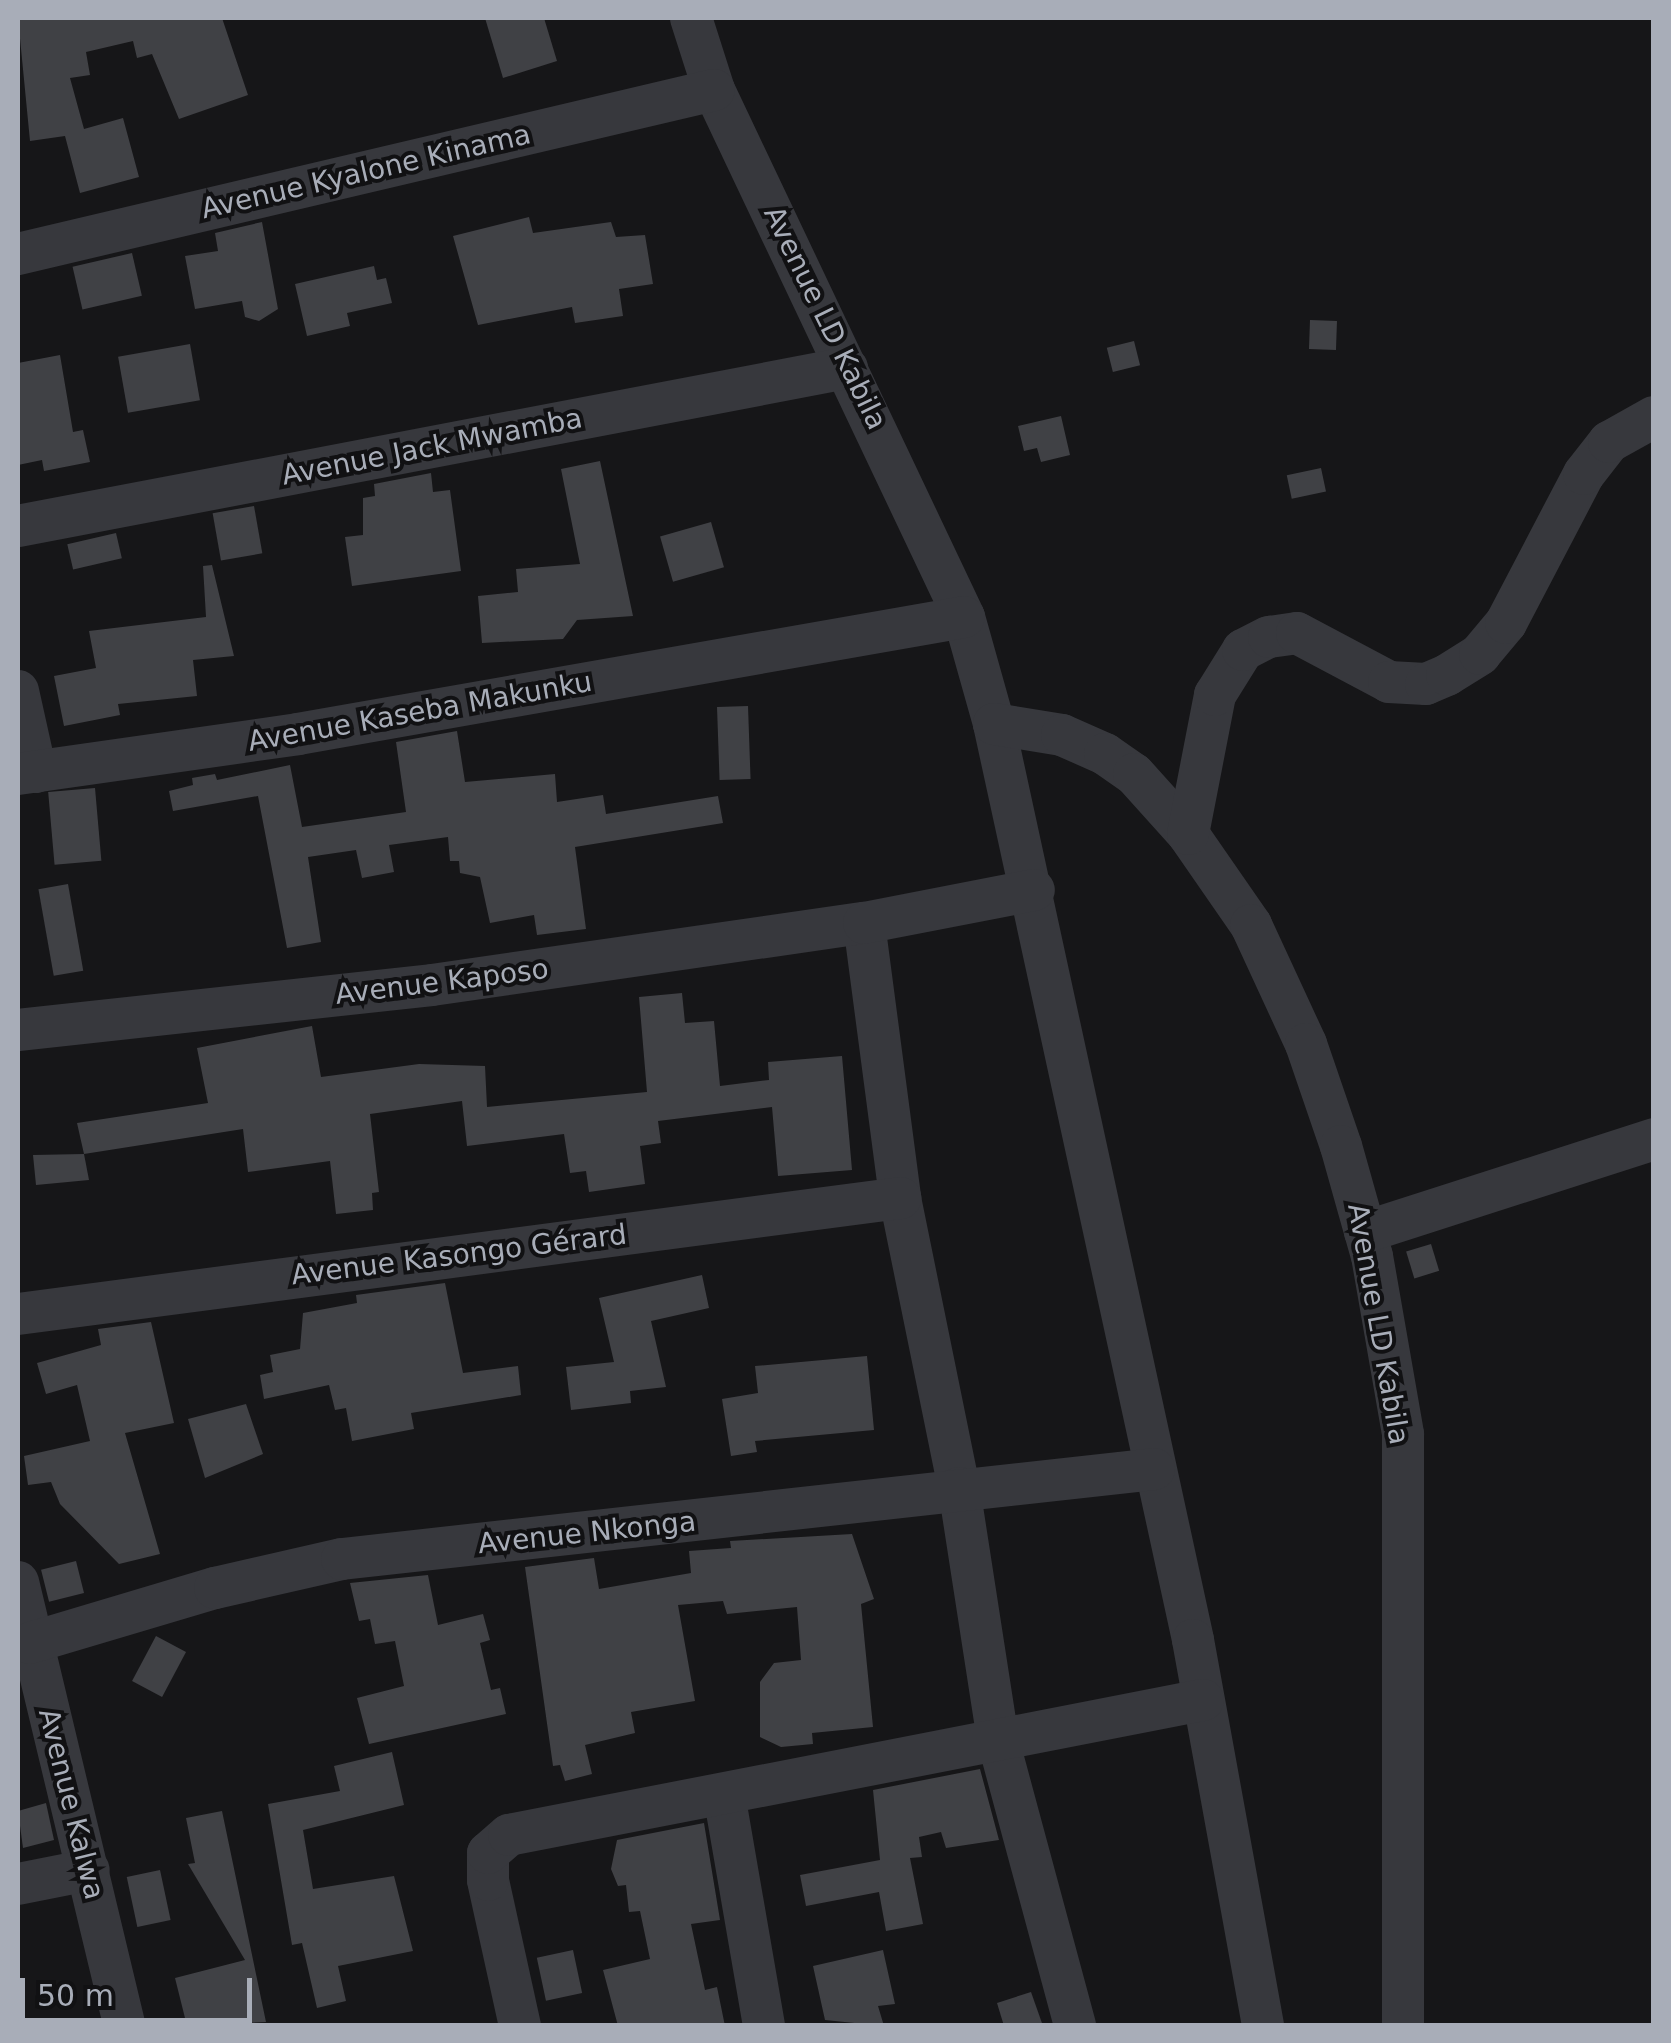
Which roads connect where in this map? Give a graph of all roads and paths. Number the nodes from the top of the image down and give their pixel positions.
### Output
1 (691, 18) edge
2 (714, 90) junction
3 (18, 254) edge
4 (847, 368) junction
5 (1654, 417) edge
6 (18, 526) edge
7 (964, 618) junction
8 (18, 691) edge
9 (994, 724) junction
10 (26, 773) edge
11 (1188, 834) junction
12 (1034, 890) junction
13 (864, 924) junction
14 (18, 1030) edge
15 (1654, 1139) edge
16 (900, 1198) junction
17 (1365, 1232) junction
18 (18, 1314) edge
19 (1154, 1470) junction
20 (959, 1488) junction
21 (18, 1582) edge
22 (30, 1643) junction
23 (1203, 1700) junction
24 (998, 1740) junction
25 (724, 1794) junction
26 (90, 1870) junction
27 (18, 1884) edge
28 (125, 2026) edge
29 (520, 2026) edge
30 (764, 2026) edge
31 (1075, 2026) edge
32 (1263, 2026) edge
33 (1402, 2026) edge

1 - 2 street, Avenue LD Kabila
2 - 3 street, Avenue Kyalone Kinama
2 - 4 street, Avenue LD Kabila
4 - 6 street, Avenue Jack Mwamba
4 - 7 street, Avenue LD Kabila
5 - 11 street
7 - 9 street, Avenue LD Kabila
7 - 10 street, Avenue Kaseba Makunku
8 - 10 street
9 - 11 street, Avenue LD Kabila
9 - 12 street, Avenue LD Kabila
11 - 17 street, Avenue LD Kabila
12 - 13 street, Avenue Kaposo
12 - 19 street, Avenue LD Kabila
13 - 14 street, Avenue Kaposo
13 - 16 street
15 - 17 street
16 - 18 street, Avenue Kasongo Gérard
16 - 20 street
17 - 33 street, Avenue LD Kabila
19 - 20 street, Avenue Nkonga
19 - 23 street, Avenue LD Kabila
20 - 22 street, Avenue Nkonga
20 - 24 street
21 - 22 street, Avenue Kalwa
22 - 26 street, Avenue Kalwa
23 - 24 street
23 - 32 street, Avenue LD Kabila
24 - 25 street
24 - 31 street
25 - 29 street
25 - 30 street
26 - 27 street
26 - 28 street, Avenue Kalwa

